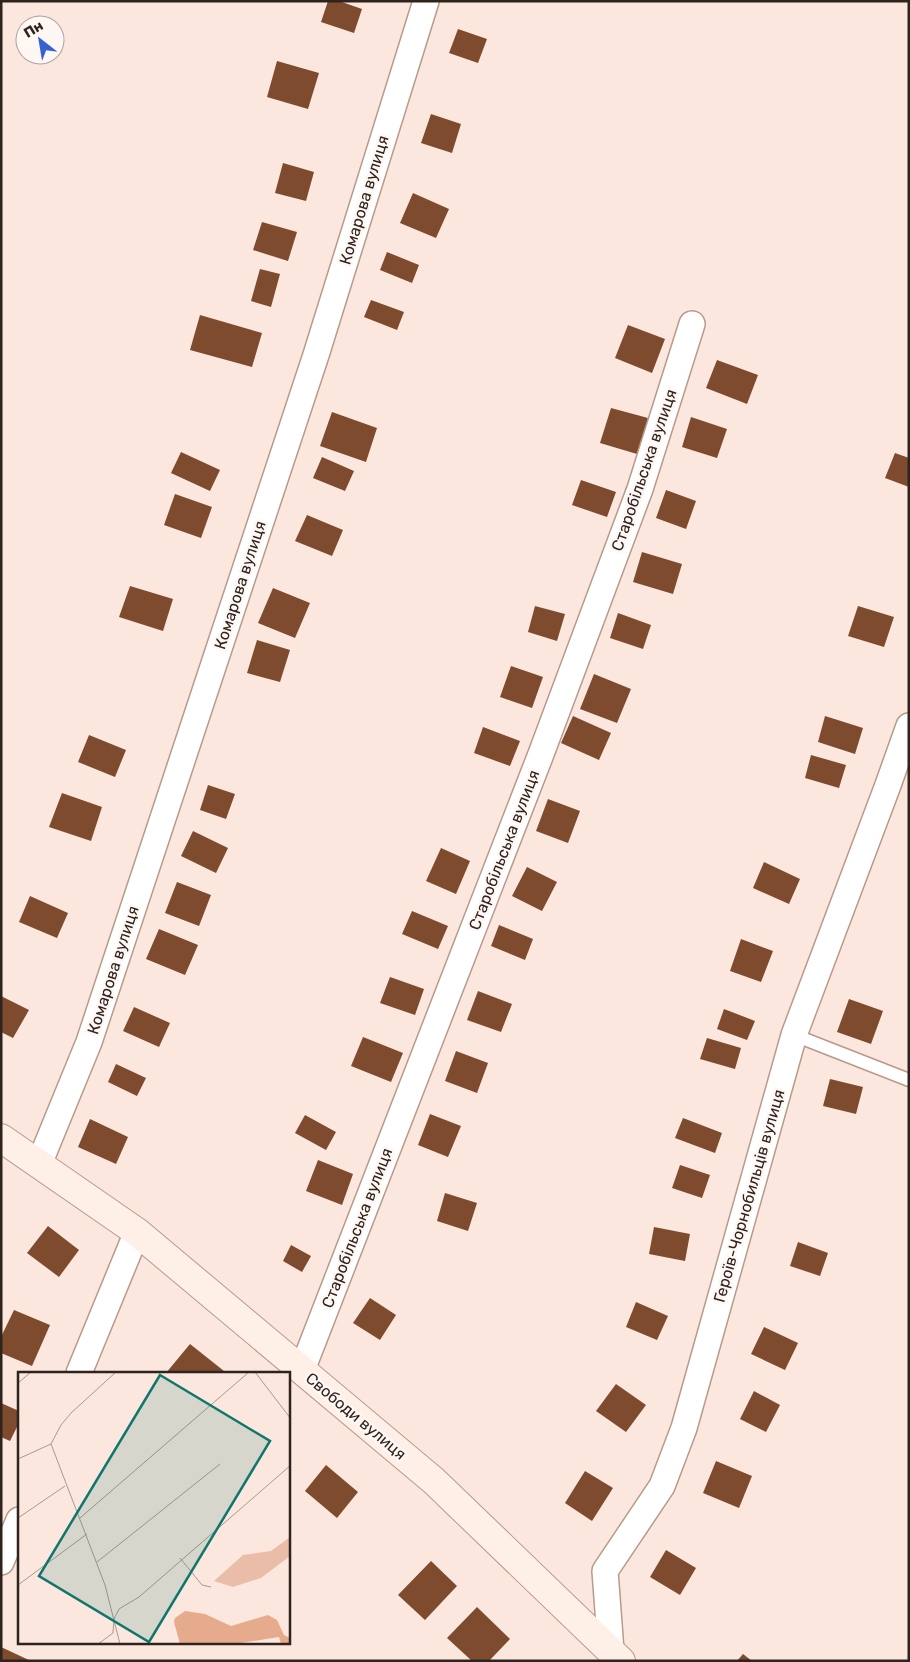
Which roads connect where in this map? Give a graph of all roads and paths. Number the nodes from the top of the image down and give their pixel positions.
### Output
1 (426, 1) edge
2 (692, 324) dead end
3 (909, 726) edge
4 (794, 1035) junction
5 (909, 1080) edge
6 (1, 1138) edge
7 (38, 1164) junction
8 (137, 1232) junction
9 (302, 1370) junction
10 (79, 1372) edge
11 (18, 1522) edge
12 (1, 1562) edge
13 (616, 1657) edge

1 - 7 street, Комарова вулиця
2 - 9 street, Старобільська вулиця
3 - 4 street, Героїв-Чорнобильців вулиця
4 - 5 lane
4 - 13 street, Героїв-Чорнобильців вулиця
6 - 7 street, Свободи вулиця
7 - 8 street, Свободи вулиця
8 - 9 street, Свободи вулиця
8 - 10 street
9 - 13 street, Свободи вулиця
11 - 12 street

